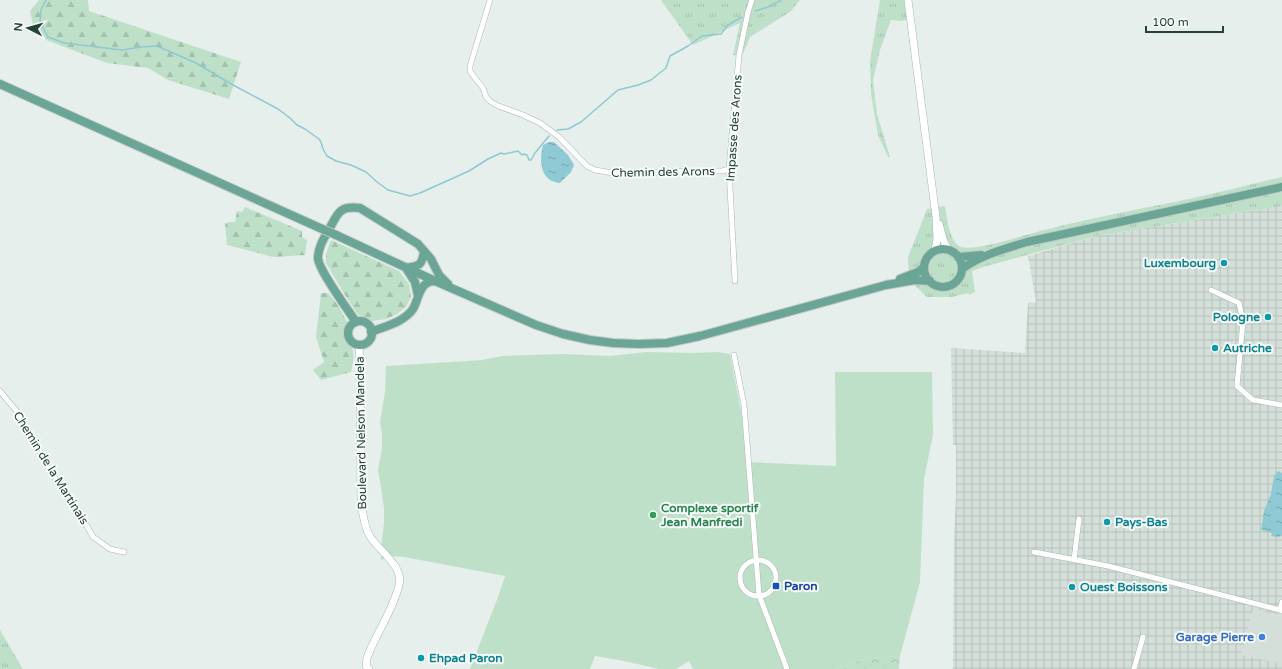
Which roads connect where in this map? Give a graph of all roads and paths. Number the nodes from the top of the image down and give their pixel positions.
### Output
1 (490, 0) edge
2 (752, 0) edge
3 (908, 0) edge
4 (0, 84) edge
5 (729, 169) junction
6 (1282, 187) edge
7 (936, 217) junction
8 (948, 250) junction
9 (424, 251) junction
10 (935, 251) junction
11 (986, 255) junction
12 (958, 257) junction
13 (924, 267) junction
14 (406, 268) junction
15 (962, 269) junction
16 (435, 281) junction
17 (735, 281) dead end
18 (930, 281) junction
19 (886, 285) junction
20 (452, 288) junction
21 (1211, 290) dead end
22 (418, 296) junction
23 (356, 322) junction
24 (372, 332) junction
25 (359, 344) junction
26 (734, 355) dead end
27 (0, 391) edge
28 (1282, 405) edge
29 (1079, 519) dead end
30 (124, 552) dead end
31 (1034, 552) dead end
32 (756, 560) junction
33 (1074, 560) junction
34 (759, 595) junction
35 (1282, 602) edge
36 (1281, 611) edge
37 (1143, 637) dead end
38 (369, 669) edge
39 (786, 669) edge
40 (1134, 669) edge

1 - 5 street, Chemin des Arons
2 - 5 street, Impasse des Arons
3 - 7 street
4 - 14 main road, bridge
5 - 17 street, Impasse des Arons
6 - 11 main road
7 - 8 street
7 - 10 street
8 - 10 main road
8 - 12 main road
9 - 14 main road
9 - 20 main road
9 - 23 main road
10 - 13 main road
11 - 12 main road
11 - 15 main road
12 - 15 main road
13 - 18 main road
13 - 19 main road
14 - 16 main road
14 - 22 main road
15 - 18 main road
16 - 20 main road
16 - 22 main road
18 - 19 main road
19 - 20 main road
21 - 28 street
22 - 24 main road
23 - 24 main road
23 - 25 main road
24 - 25 main road
25 - 38 street, Boulevard Nelson Mandela
26 - 32 street
27 - 30 street, Chemin de la Martinais
29 - 33 street
31 - 33 street
32 - 34 street
32 - 34 street
32 - 34 street
33 - 36 street
34 - 39 street
35 - 36 street
37 - 40 street

